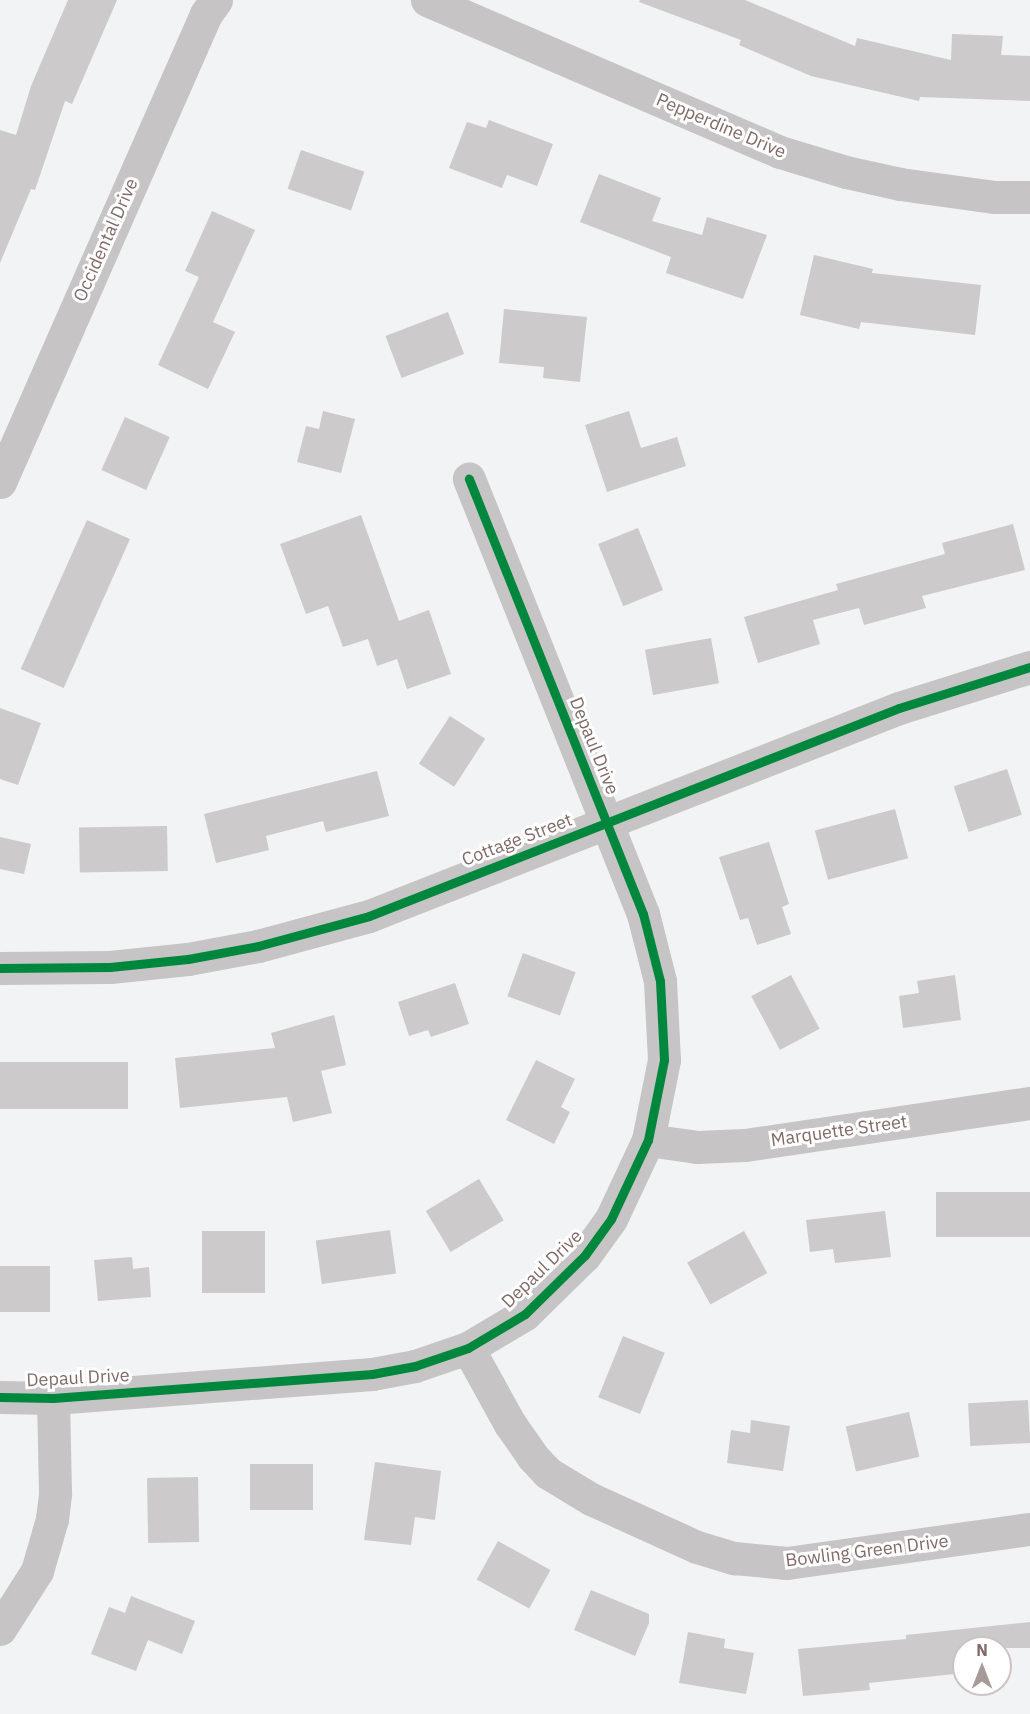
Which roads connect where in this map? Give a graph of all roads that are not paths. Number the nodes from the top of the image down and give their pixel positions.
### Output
1 (216, 0) edge
2 (427, 0) edge
3 (1030, 197) edge
4 (469, 478) dead end
5 (0, 482) edge
6 (1030, 667) edge
7 (607, 822) junction
8 (0, 968) edge
9 (1030, 1104) edge
10 (648, 1140) junction
11 (468, 1348) junction
12 (0, 1397) edge
13 (52, 1398) junction
14 (1030, 1529) edge
15 (0, 1629) edge

1 - 5 street, Occidental Drive
2 - 3 street, Pepperdine Drive
4 - 7 street, Depaul Drive
6 - 7 street, Cottage Street
7 - 8 street, Cottage Street
7 - 10 street, Depaul Drive
9 - 10 street, Marquette Street
10 - 11 street, Depaul Drive
11 - 13 street, Depaul Drive
11 - 14 street, Bowling Green Drive
12 - 13 street, Depaul Drive
13 - 15 street

